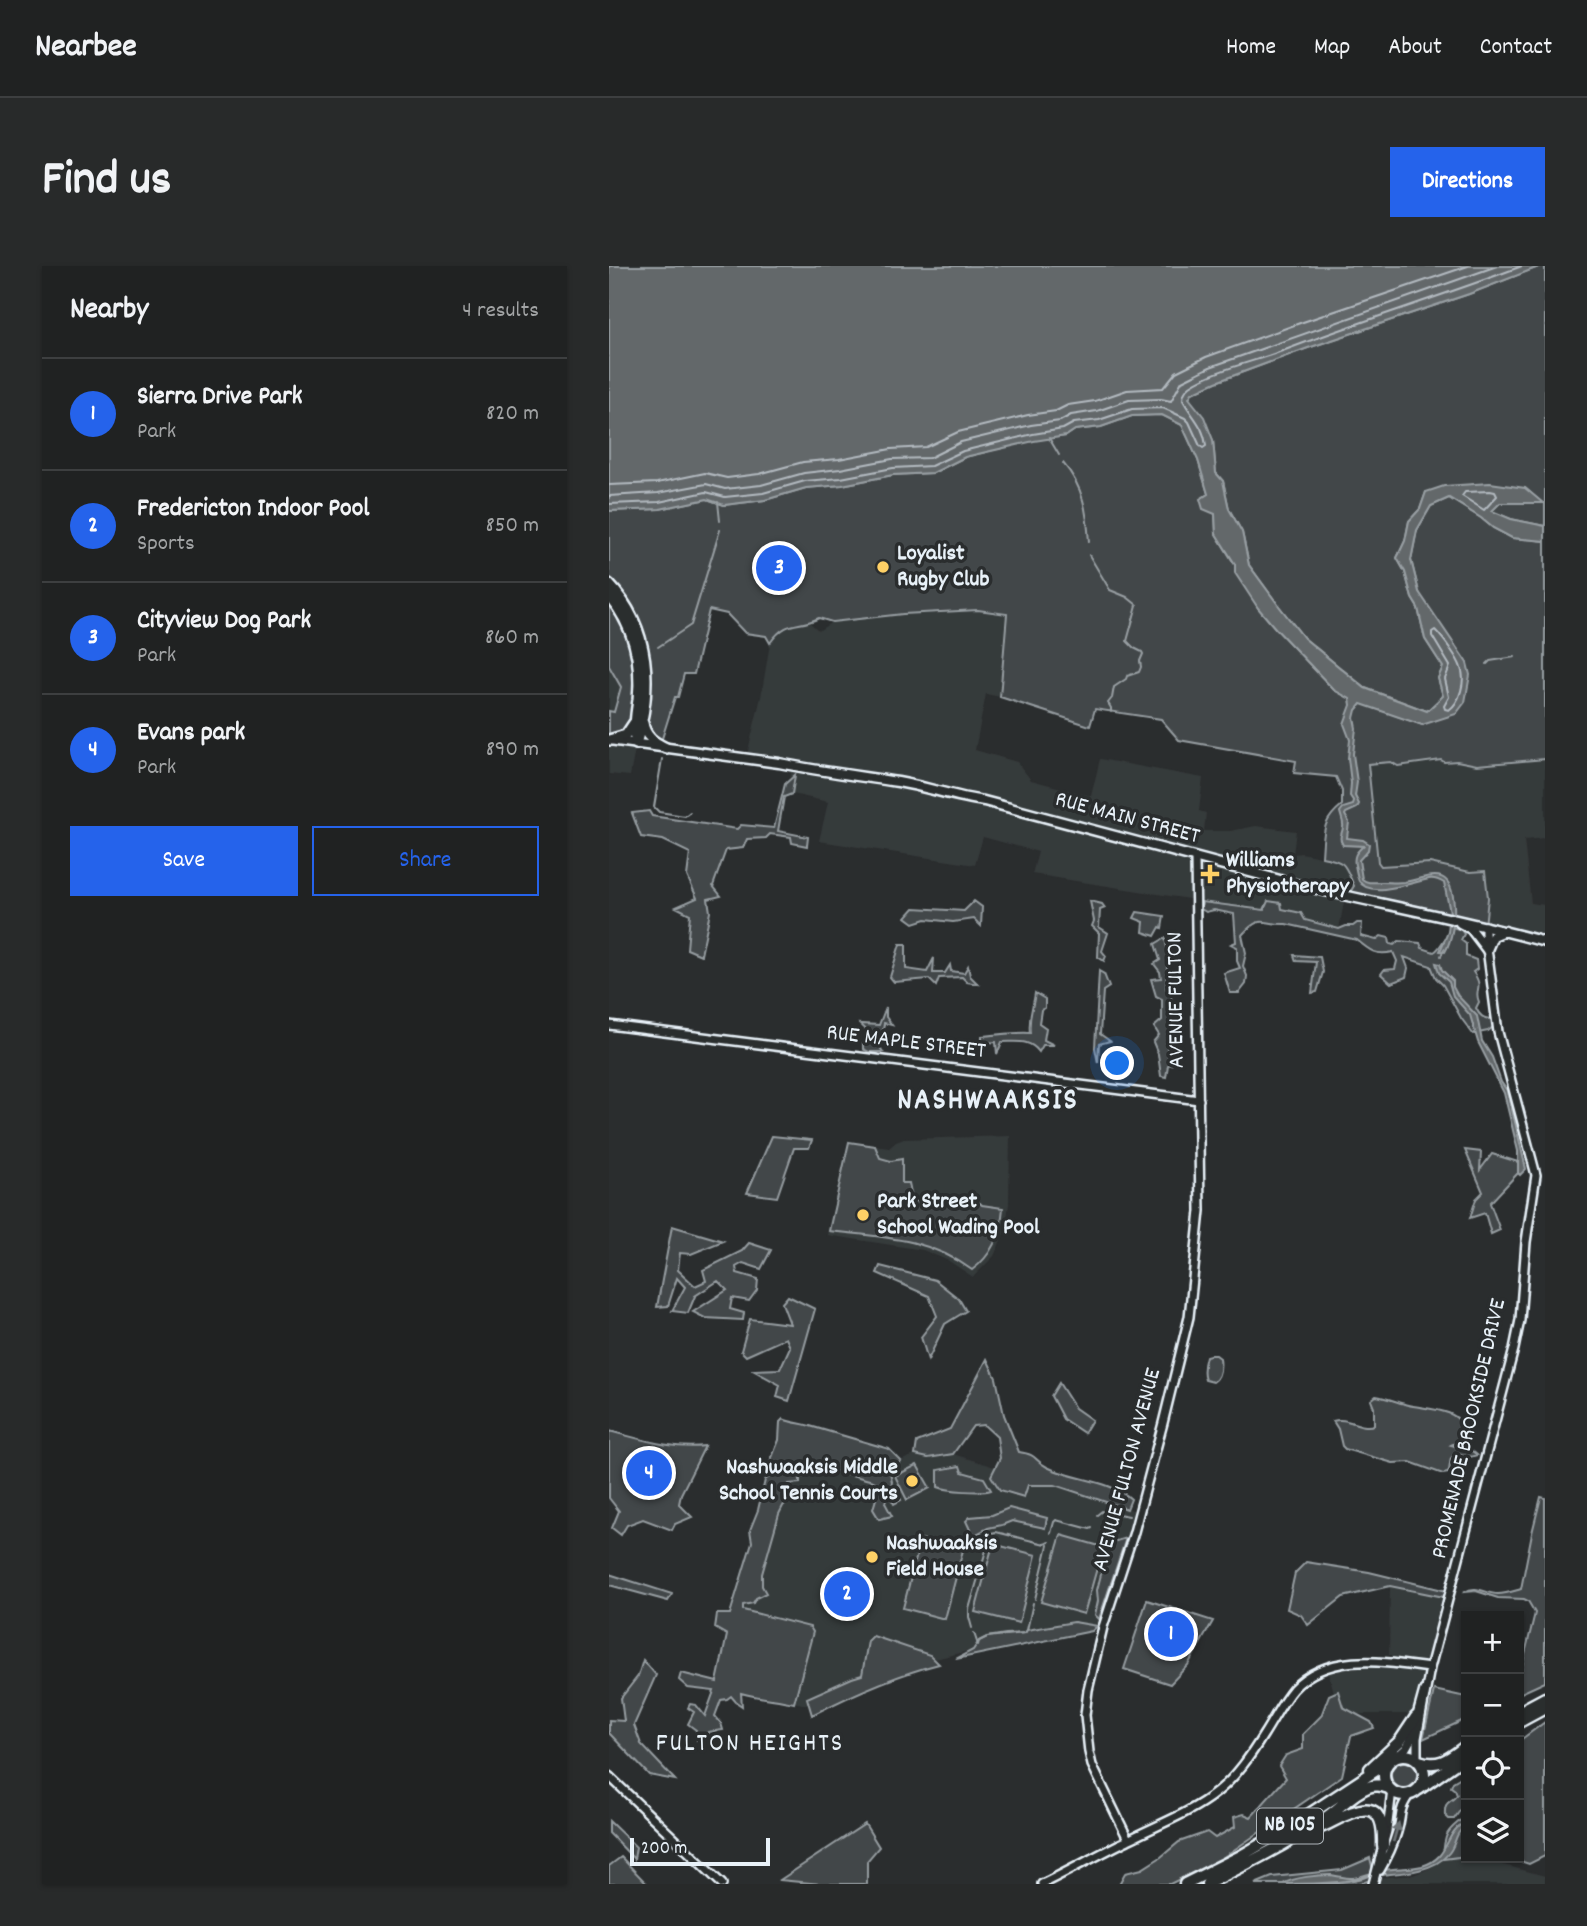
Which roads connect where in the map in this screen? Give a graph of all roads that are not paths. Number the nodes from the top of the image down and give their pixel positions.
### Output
1 (609, 584) edge
2 (609, 596) edge
3 (639, 721) junction
4 (609, 740) edge
5 (636, 744) junction
6 (666, 748) junction
7 (1195, 858) junction
8 (1456, 920) junction
9 (1485, 926) junction
10 (1505, 931) junction
11 (1545, 942) edge
12 (1487, 950) junction
13 (609, 1026) edge
14 (1199, 1100) junction
15 (1430, 1668) junction
16 (1427, 1683) junction
17 (1545, 1698) edge
18 (1545, 1708) edge
19 (1524, 1709) edge
20 (1416, 1717) junction
21 (1524, 1719) edge
22 (1461, 1749) edge
23 (1393, 1759) junction
24 (1461, 1759) edge
25 (1418, 1761) junction
26 (609, 1776) edge
27 (1391, 1789) junction
28 (1413, 1793) junction
29 (1333, 1798) junction
30 (1128, 1839) junction
31 (1383, 1846) junction
32 (1261, 1857) junction
33 (1376, 1876) edge
34 (722, 1884) edge
35 (1042, 1884) edge
36 (1185, 1884) edge
37 (1207, 1884) edge

1 - 3 main road
2 - 3 main road
3 - 4 main road
3 - 5 main road
3 - 6 main road
4 - 5 main road, RUE MAIN STREET
5 - 6 main road, RUE MAIN STREET
6 - 7 main road, RUE MAIN STREET
7 - 8 main road, RUE MAIN STREET
7 - 14 street, AVENUE FULTON
8 - 9 main road, RUE MAIN STREET
8 - 12 main road
9 - 10 main road, RUE MAIN STREET
9 - 12 street
10 - 11 main road, RUE MAIN STREET
10 - 12 main road
12 - 15 street, PROMENADE BROOKSIDE DRIVE
13 - 14 street, RUE MAPLE STREET
14 - 30 street, AVENUE FULTON AVENUE
15 - 16 street, PROMENADE BROOKSIDE DRIVE
15 - 30 street
16 - 20 street, PROMENADE BROOKSIDE DRIVE
16 - 25 street, PROMENADE BROOKSIDE DRIVE
17 - 19 highway
18 - 21 highway
20 - 23 street, PROMENADE BROOKSIDE DRIVE
20 - 29 highway
22 - 25 highway
23 - 25 highway
23 - 27 highway
23 - 29 highway, NB 105
24 - 28 highway
25 - 28 highway
26 - 34 street
27 - 28 highway
27 - 31 street
27 - 32 highway, NB 105
33 -> 28 street
29 - 36 highway, NB 105
30 - 35 street
31 - 32 highway
31 - 33 street
32 - 37 highway, NB 105

